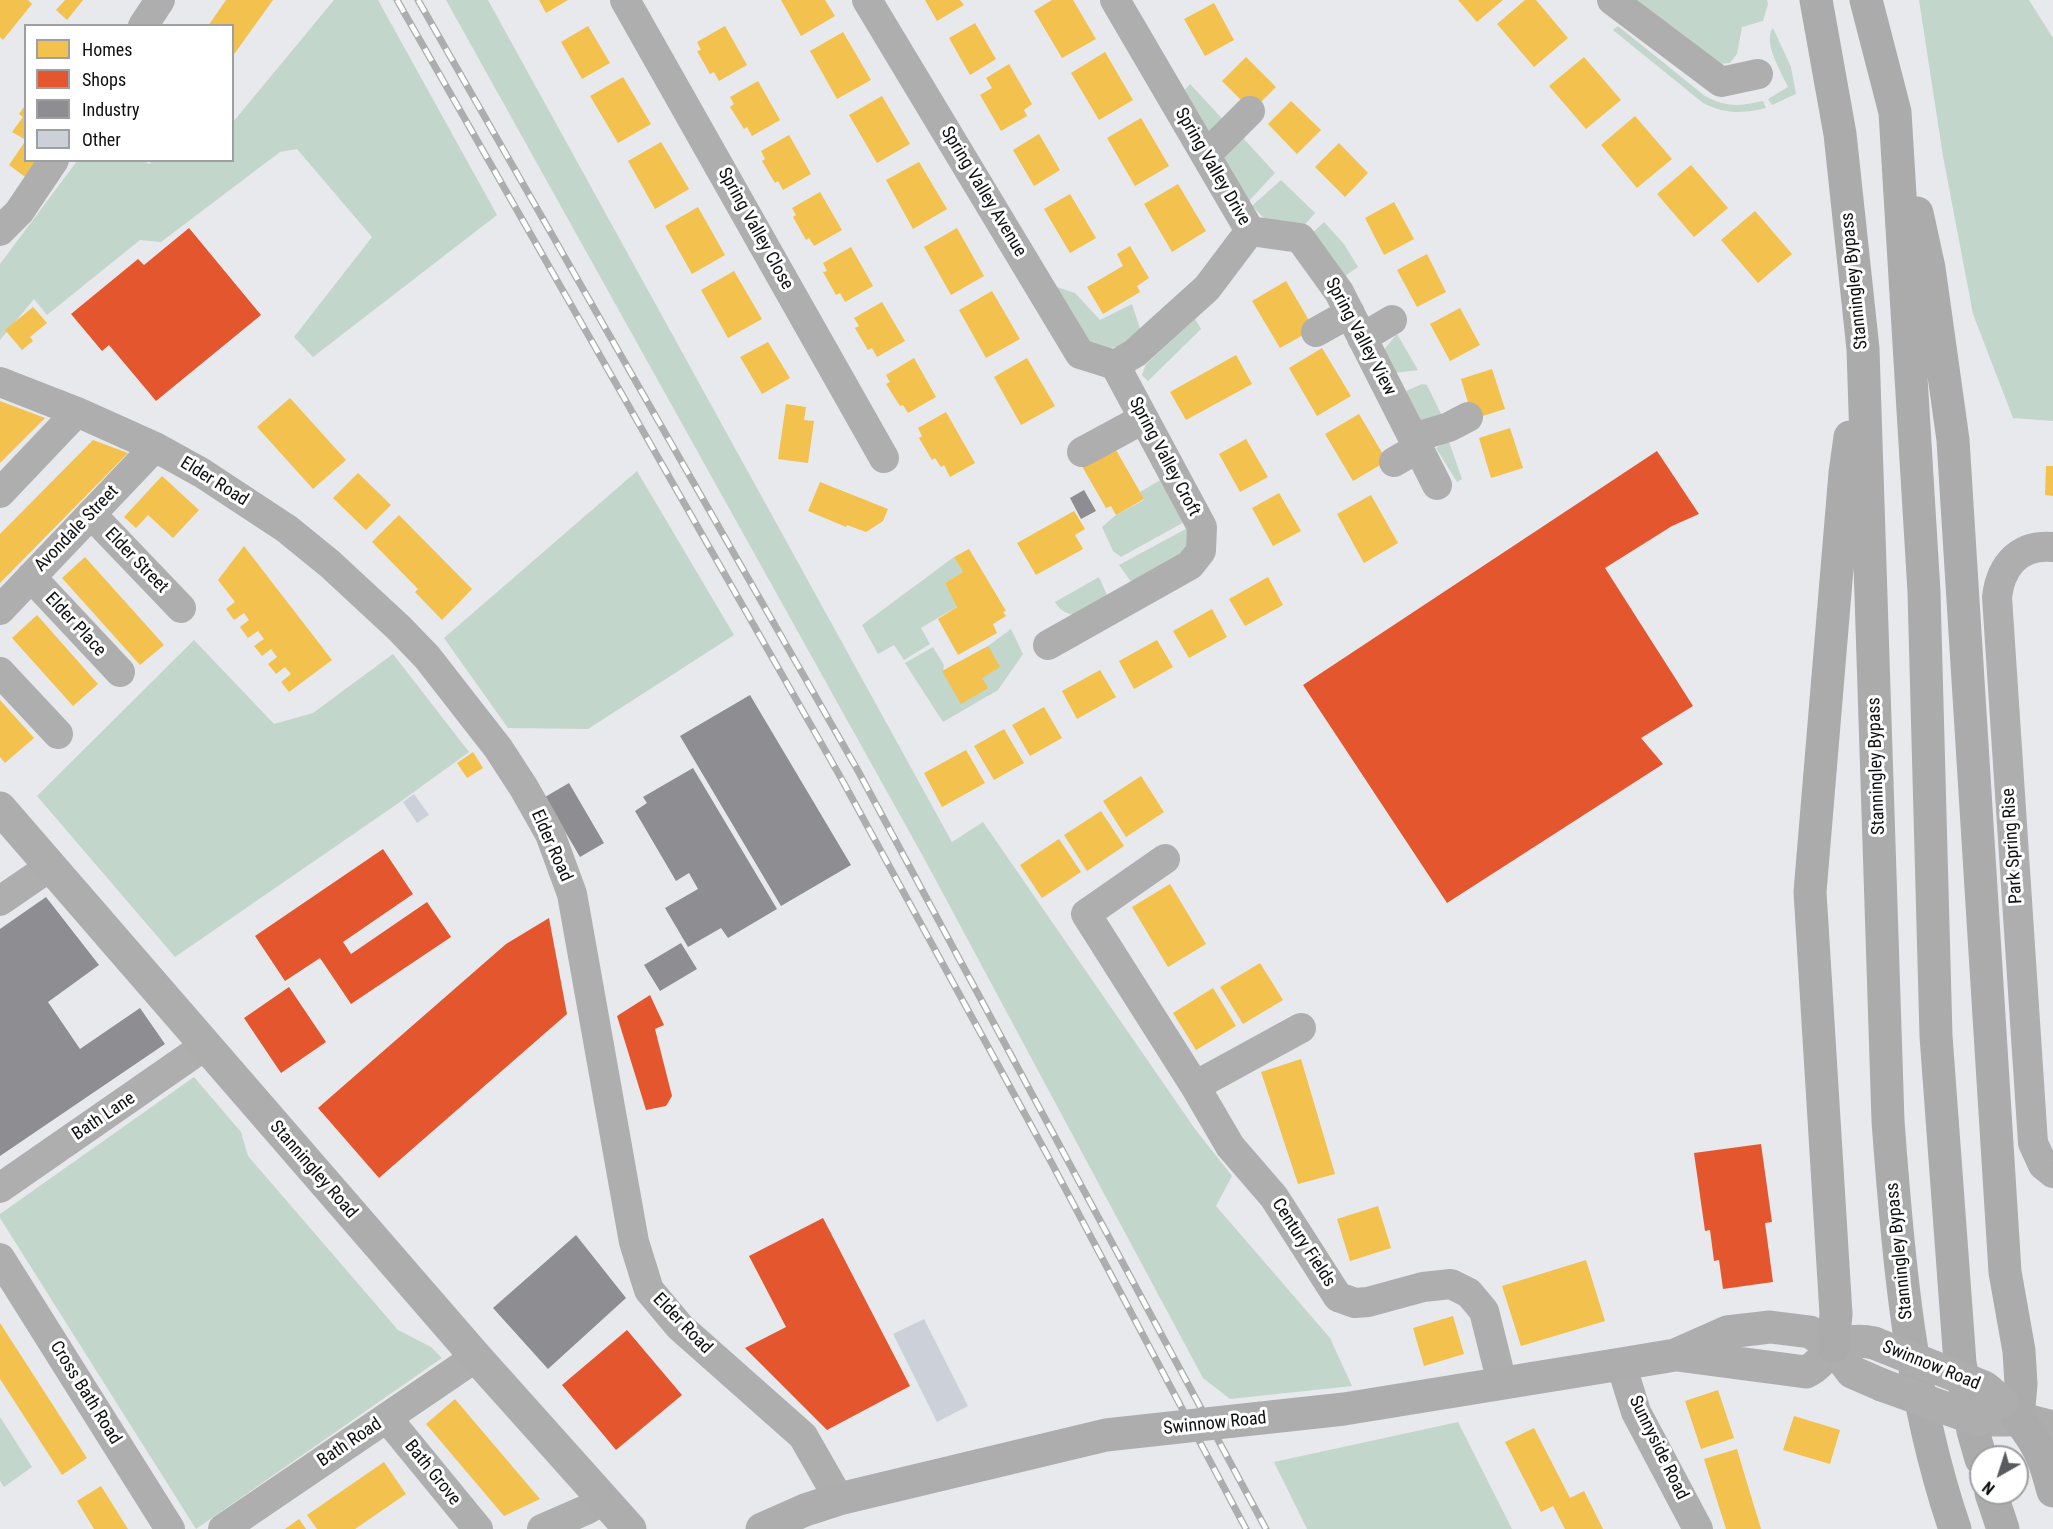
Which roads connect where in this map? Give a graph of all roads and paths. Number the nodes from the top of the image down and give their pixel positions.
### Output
1 (160, 0) edge
2 (626, 0) edge
3 (867, 0) edge
4 (1115, 0) edge
5 (1612, 0) edge
6 (1816, 0) edge
7 (1866, 0) edge
8 (145, 24) edge
9 (1758, 74) dead end
10 (1250, 111) dead end
11 (1896, 111) junction
12 (1206, 155) junction
13 (53, 162) edge
14 (0, 231) edge
15 (1250, 231) junction
16 (1392, 320) dead end
17 (1356, 325) junction
18 (1316, 332) dead end
19 (1863, 349) junction
20 (1114, 365) junction
21 (0, 382) edge
22 (77, 412) junction
23 (1468, 417) dead end
24 (1143, 419) junction
25 (155, 447) junction
26 (1409, 449) junction
27 (1082, 452) dead end
28 (884, 458) dead end
29 (1437, 485) dead end
30 (0, 493) edge
31 (91, 514) junction
32 (2053, 547) edge
33 (31, 578) junction
34 (181, 608) dead end
35 (0, 610) edge
36 (1048, 645) dead end
37 (0, 672) edge
38 (120, 672) dead end
39 (58, 734) dead end
40 (0, 808) edge
41 (1165, 859) dead end
42 (51, 866) junction
43 (0, 901) edge
44 (1301, 1028) dead end
45 (206, 1045) junction
46 (1195, 1086) junction
47 (2053, 1173) edge
48 (0, 1188) edge
49 (0, 1258) edge
50 (1833, 1347) junction
51 (476, 1357) junction
52 (1621, 1364) junction
53 (1502, 1383) junction
54 (2009, 1414) junction
55 (387, 1418) junction
56 (2053, 1427) edge
57 (1976, 1445) edge
58 (2053, 1491) edge
59 (839, 1499) junction
60 (603, 1500) junction
61 (1995, 1505) edge
62 (171, 1529) edge
63 (223, 1529) edge
64 (478, 1529) edge
65 (542, 1529) edge
66 (630, 1529) edge
67 (762, 1529) edge
68 (1698, 1529) edge
69 (1955, 1529) edge
70 (2003, 1529) edge

1 - 8 street
2 - 28 street, Spring Valley Close
3 - 20 street, Spring Valley Avenue
4 - 12 street, Spring Valley Drive
5 - 9 street
6 - 19 highway, Stanningley Bypass
7 - 11 highway
10 - 12 street
11 - 54 highway
11 - 57 highway
12 - 15 street, Spring Valley Drive
13 - 14 street
15 - 17 street, Spring Valley View
15 - 20 street, Spring Valley Drive
16 - 17 street
17 - 18 street
17 - 26 street, Spring Valley View
19 - 50 highway
19 - 69 highway, Stanningley Bypass
20 - 24 street, Spring Valley Croft
21 - 22 street, Elder Road
22 - 25 street, Elder Road
22 - 30 street
23 - 26 street
24 - 27 street
24 - 36 street, Spring Valley Croft
25 - 31 street, Avondale Street
25 - 59 street, Elder Road
26 - 29 street, Spring Valley View
31 - 33 street, Avondale Street
31 - 34 street, Elder Street
32 - 47 street, Park Spring Rise
33 - 35 street, Avondale Street
33 - 38 street, Elder Place
37 - 39 street
40 - 42 street, Stanningley Road
41 - 46 street, Century Fields
42 - 43 street
42 - 45 street, Stanningley Road
44 - 46 street
45 - 48 street, Bath Lane
45 - 51 street, Stanningley Road
46 - 53 street, Century Fields
49 - 62 street, Cross Bath Road
50 - 52 street, Swinnow Road
50 - 54 street, Swinnow Road, bridge
50 - 54 street, Swinnow Road, bridge
51 - 55 street, Bath Road
51 - 60 street, Stanningley Road
52 - 53 street, Swinnow Road
52 - 68 street, Sunnyside Road
53 - 59 street, Swinnow Road
54 - 56 street, Swinnow Road
54 - 58 highway
55 - 63 street, Bath Road
55 - 64 street, Bath Grove
59 - 67 street, Swinnow Road
60 - 65 street
60 - 66 street, Stanningley Road
61 - 70 highway

